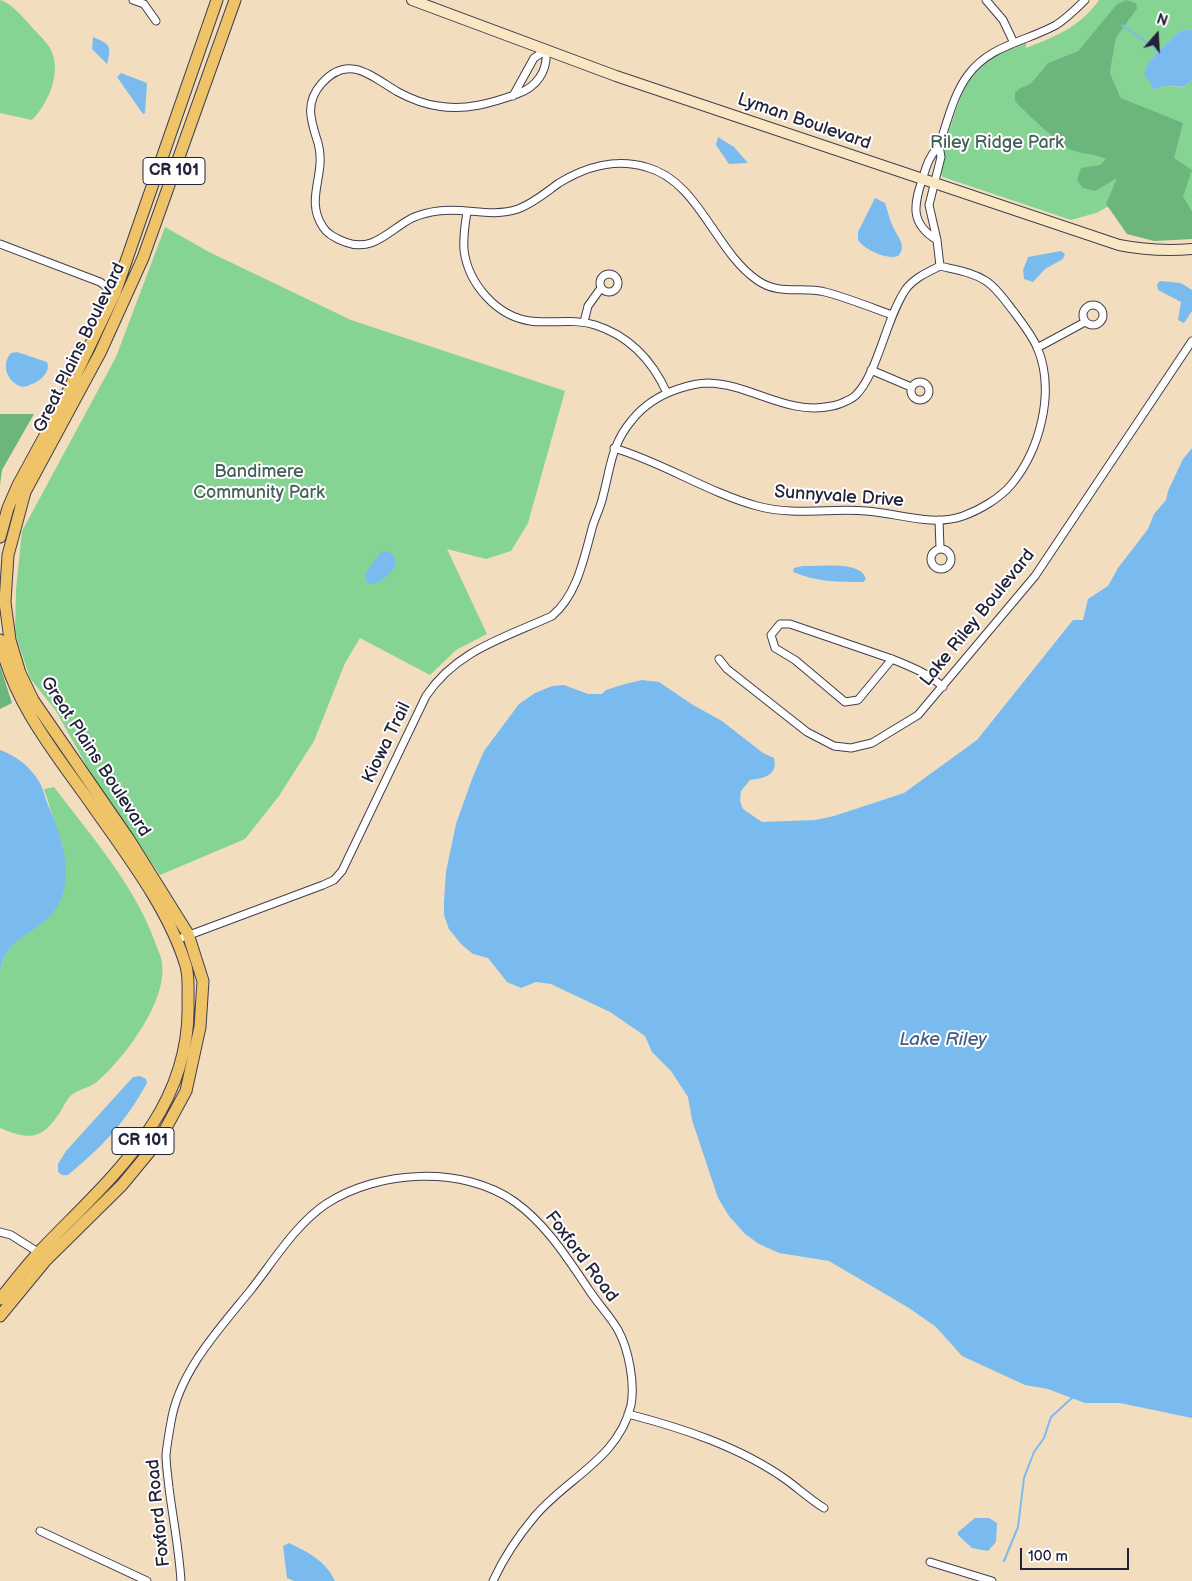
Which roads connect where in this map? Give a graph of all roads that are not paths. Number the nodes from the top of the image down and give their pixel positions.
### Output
1 (134, 0) edge
2 (217, 0) edge
3 (236, 0) edge
4 (412, 0) edge
5 (986, 0) edge
6 (1085, 0) edge
7 (156, 21) dead end
8 (1013, 41) junction
9 (546, 50) junction
10 (513, 96) junction
11 (939, 146) junction
12 (922, 179) junction
13 (934, 182) junction
14 (467, 212) junction
15 (937, 240) junction
16 (0, 244) edge
17 (1192, 248) edge
18 (940, 266) junction
19 (601, 288) dead end
20 (115, 293) junction
21 (892, 315) junction
22 (584, 322) junction
23 (1085, 322) dead end
24 (1192, 341) edge
25 (1037, 348) junction
26 (871, 370) junction
27 (911, 387) dead end
28 (667, 393) junction
29 (614, 448) junction
30 (939, 520) junction
31 (0, 537) edge
32 (940, 548) dead end
33 (0, 640) edge
34 (719, 659) dead end
35 (892, 659) junction
36 (943, 687) junction
37 (188, 934) junction
38 (176, 940) junction
39 (0, 1232) edge
40 (42, 1256) junction
41 (0, 1299) edge
42 (0, 1316) edge
43 (628, 1414) junction
44 (824, 1508) dead end
45 (40, 1531) dead end
46 (930, 1562) dead end
47 (147, 1581) edge
48 (181, 1581) edge
49 (493, 1581) edge
50 (992, 1581) edge

1 - 7 street
2 - 20 main road, Great Plains Boulevard / CR 101
3 - 37 main road, Great Plains Boulevard / CR 101
4 - 9 street, Lyman Boulevard
5 - 8 street
6 - 8 street
8 - 11 street
9 - 10 street
9 - 10 street
9 - 12 street, Lyman Boulevard
10 - 14 street
11 - 12 street
11 - 13 street
12 - 13 street, Lyman Boulevard
12 - 15 street
13 - 15 street
13 - 17 street, Lyman Boulevard
14 - 21 street
14 - 22 street
15 - 18 street
16 - 20 street
18 - 21 street
18 - 25 street, Sunnyvale Drive
19 - 22 street
20 - 31 main road, Great Plains Boulevard / CR 101
21 - 26 street
22 - 28 street
23 - 25 street
24 - 36 street, Lake Riley Boulevard
25 - 30 street, Sunnyvale Drive
26 - 27 street
26 - 28 street
28 - 29 street
29 - 30 street, Sunnyvale Drive
29 - 37 street, Kiowa Trail
30 - 32 street
33 - 38 main road, Great Plains Boulevard / CR 101
34 - 36 street, Lake Riley Boulevard
35 - 35 street
35 - 36 street
37 - 38 street, Kiowa Trail
37 - 40 main road, Great Plains Boulevard / CR 101
38 - 40 main road, Great Plains Boulevard / CR 101
39 - 40 street
40 - 41 main road, Great Plains Boulevard / CR 101
40 - 42 main road, Great Plains Boulevard / CR 101
43 - 44 street
43 - 48 street, Foxford Road
43 - 49 street, Foxford Road
45 - 47 street
46 - 50 street

